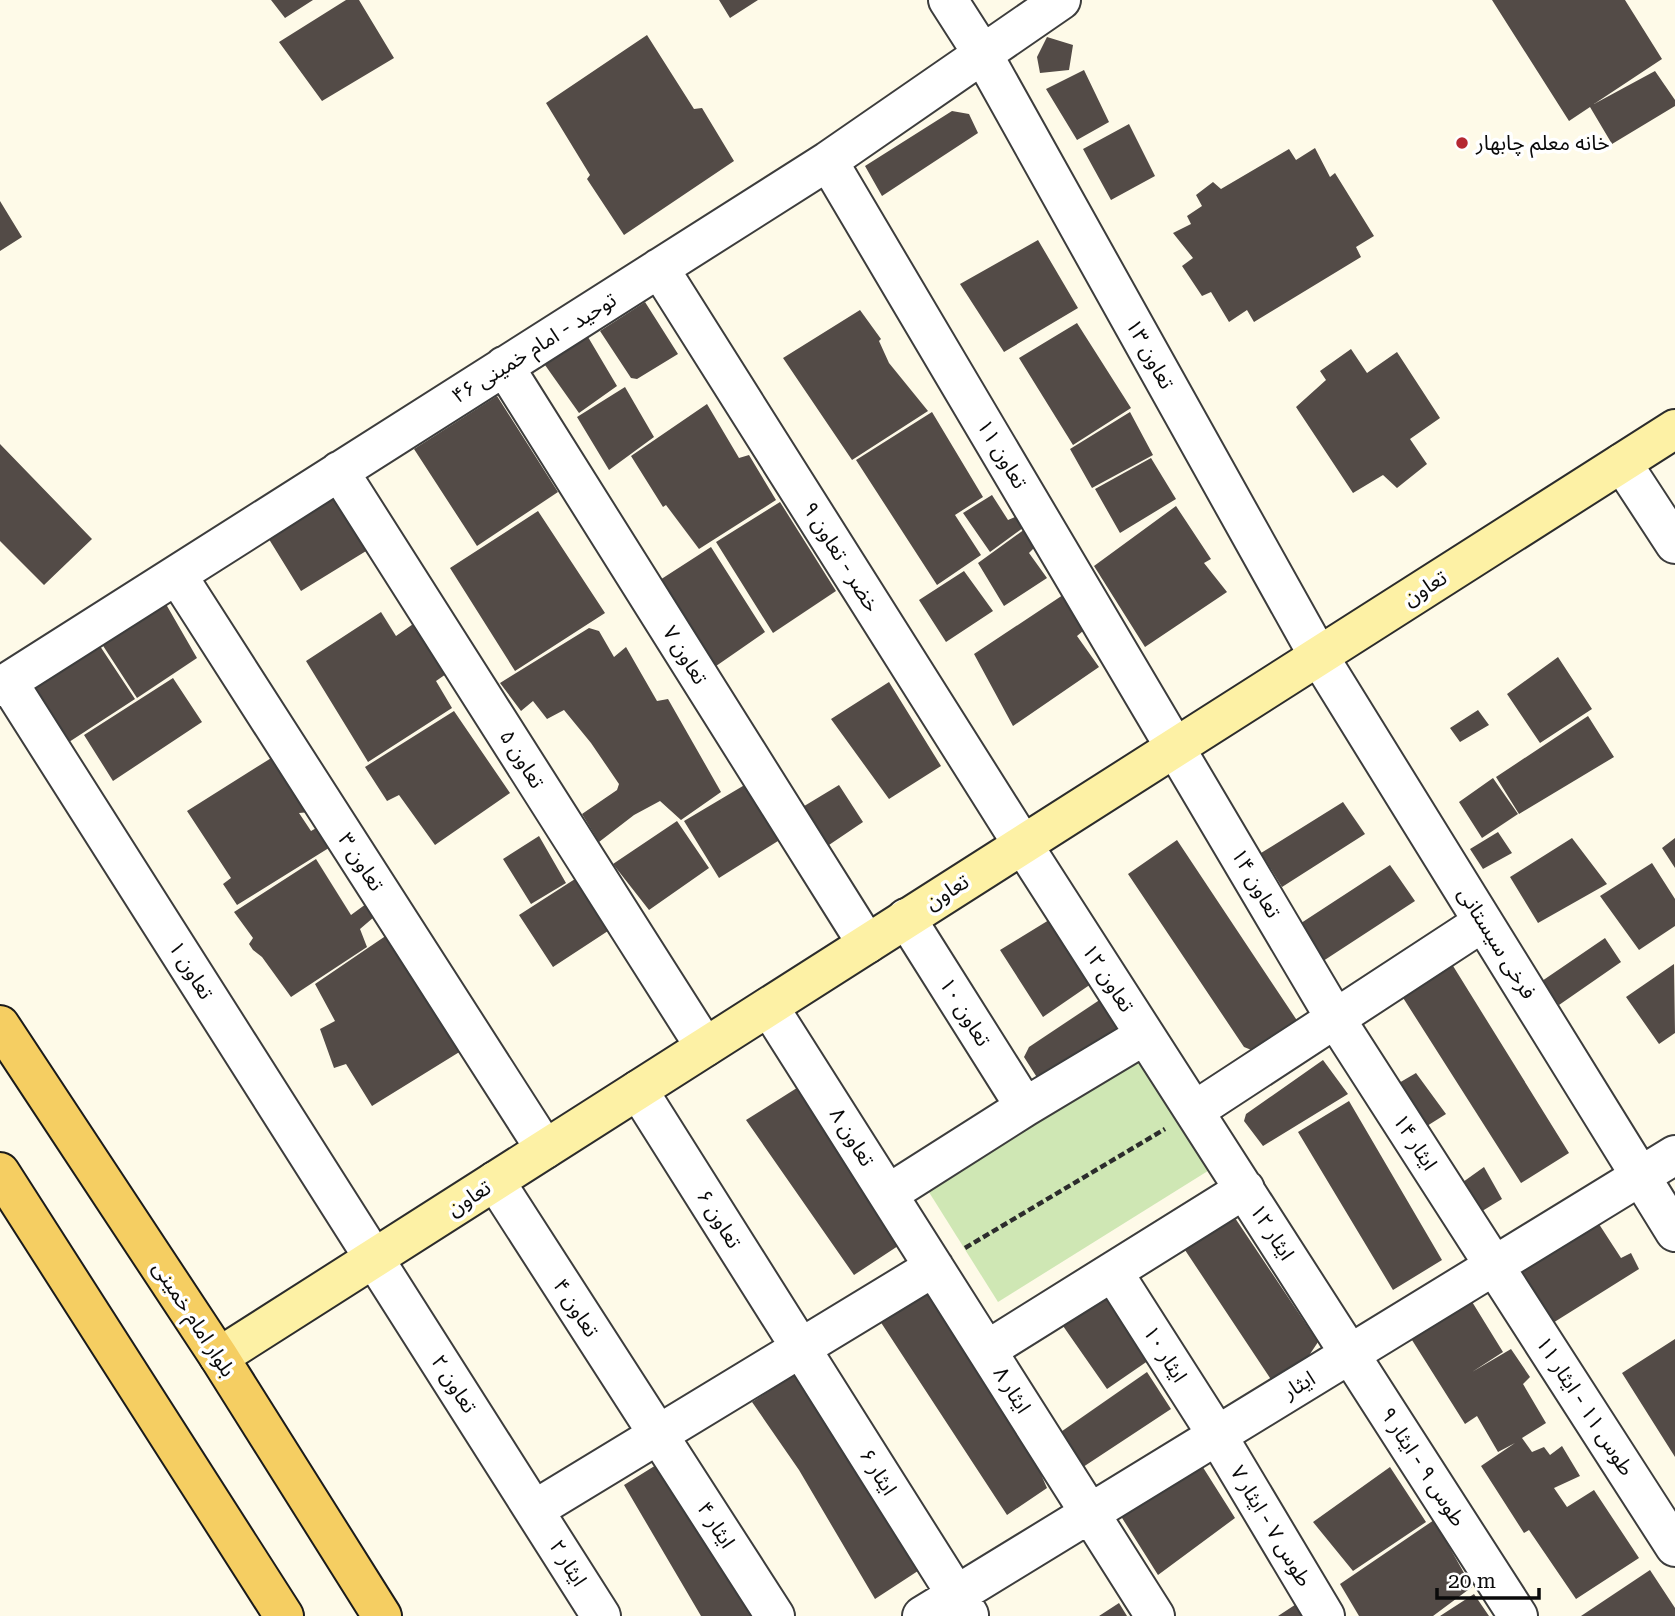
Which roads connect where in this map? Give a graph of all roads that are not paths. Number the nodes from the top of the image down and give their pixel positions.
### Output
1 (948, 0) edge
2 (1061, 0) edge
3 (982, 53) junction
4 (828, 161) junction
5 (659, 268) junction
6 (505, 366) junction
7 (1675, 429) edge
8 (1622, 463) junction
9 (339, 471) junction
10 (1675, 544) edge
11 (177, 575) junction
12 (1318, 655) junction
13 (4, 685) edge
14 (1176, 747) junction
15 (1023, 845) junction
16 (906, 918) junction
17 (1483, 922) junction
18 (866, 944) junction
19 (769, 1007) junction
20 (1335, 1018) junction
21 (0, 1025) edge
22 (1145, 1035) junction
23 (705, 1047) junction
24 (638, 1090) junction
25 (1025, 1107) junction
26 (1194, 1111) junction
27 (545, 1149) junction
28 (1675, 1155) edge
29 (0, 1172) edge
30 (1640, 1176) junction
31 (495, 1181) junction
32 (1245, 1189) junction
33 (888, 1194) junction
34 (1675, 1232) edge
35 (374, 1259) junction
36 (1495, 1265) junction
37 (934, 1267) junction
38 (1113, 1272) junction
39 (800, 1348) junction
40 (987, 1350) junction
41 (1350, 1354) junction
42 (219, 1357) junction
43 (658, 1435) junction
44 (1217, 1435) junction
45 (534, 1510) junction
46 (1090, 1513) junction
47 (1675, 1547) edge
48 (963, 1606) edge
49 (284, 1616) edge
50 (382, 1616) edge
51 (601, 1616) edge
52 (775, 1616) edge
53 (922, 1616) edge
54 (1155, 1616) edge
55 (1325, 1616) edge
56 (1518, 1616) edge

1 - 3 street, تعاون ۱۳
2 - 3 street, توحید - امام خمینی ۴۶
3 - 4 street, توحید - امام خمینی ۴۶
3 - 12 street, تعاون ۱۳
4 - 5 street, توحید - امام خمینی ۴۶
4 - 14 street, تعاون ۱۱
5 - 6 street, توحید - امام خمینی ۴۶
5 - 15 street, خضر - تعاون ۹
6 - 9 street, توحید - امام خمینی ۴۶
6 - 18 street, تعاون ۷
7 - 8 main road, تعاون
8 - 10 street
8 - 12 main road, تعاون
9 - 11 street, توحید - امام خمینی ۴۶
9 - 23 street, تعاون ۵
11 - 13 street, توحید - امام خمینی ۴۶
11 - 27 street, تعاون ۳
12 - 14 main road, تعاون
12 - 17 street, فرخی سیستانی
13 - 35 street, تعاون ۱
14 - 15 main road, تعاون
14 - 20 street, تعاون ۱۴
15 - 16 main road, تعاون
15 - 22 street, تعاون ۱۲
16 - 18 main road, تعاون
16 - 25 street, تعاون ۱۰
17 - 20 street
17 - 30 street, فرخی سیستانی
18 - 19 main road, تعاون
19 - 23 main road, تعاون
19 - 33 street, تعاون ۸
20 - 26 street
20 - 36 street, ایثار ۱۴
21 - 42 main road, بلوار امام خمینی
22 - 25 street
22 - 26 street, تعاون ۱۲
23 - 24 main road, تعاون
24 - 27 main road, تعاون
24 - 39 street, تعاون ۶
25 - 33 street
26 - 32 street, ایثار ۱۲
27 - 31 main road, تعاون
28 - 30 street, ایثار
29 - 49 main road
30 - 34 street, فرخی سیستانی
30 - 36 street, ایثار
31 - 35 main road, تعاون
31 - 43 street, تعاون ۴
32 - 38 street
32 - 41 street, ایثار ۱۲
33 - 37 street, تعاون ۸
35 - 42 main road, تعاون
35 - 45 street, تعاون ۲
36 - 41 street, ایثار
36 - 47 street, طوس ۱۱ - ایثار ۱۱
37 - 39 street
37 - 40 street, ایثار ۸
38 - 40 street
38 - 44 street, ایثار ۱۰
39 - 43 street
39 - 48 street, ایثار ۶
40 - 46 street, ایثار ۸
41 - 44 street, ایثار
41 - 56 street, طوس ۹ - ایثار ۹
42 - 50 main road, بلوار امام خمینی
43 - 45 street
43 - 52 street, ایثار ۴
44 - 46 street, ایثار
44 - 55 street, طوس ۷ - ایثار ۷
45 - 51 street, ایثار ۲
46 - 48 street, ایثار
46 - 54 street, ایثار ۸
48 - 53 street, ایثار

